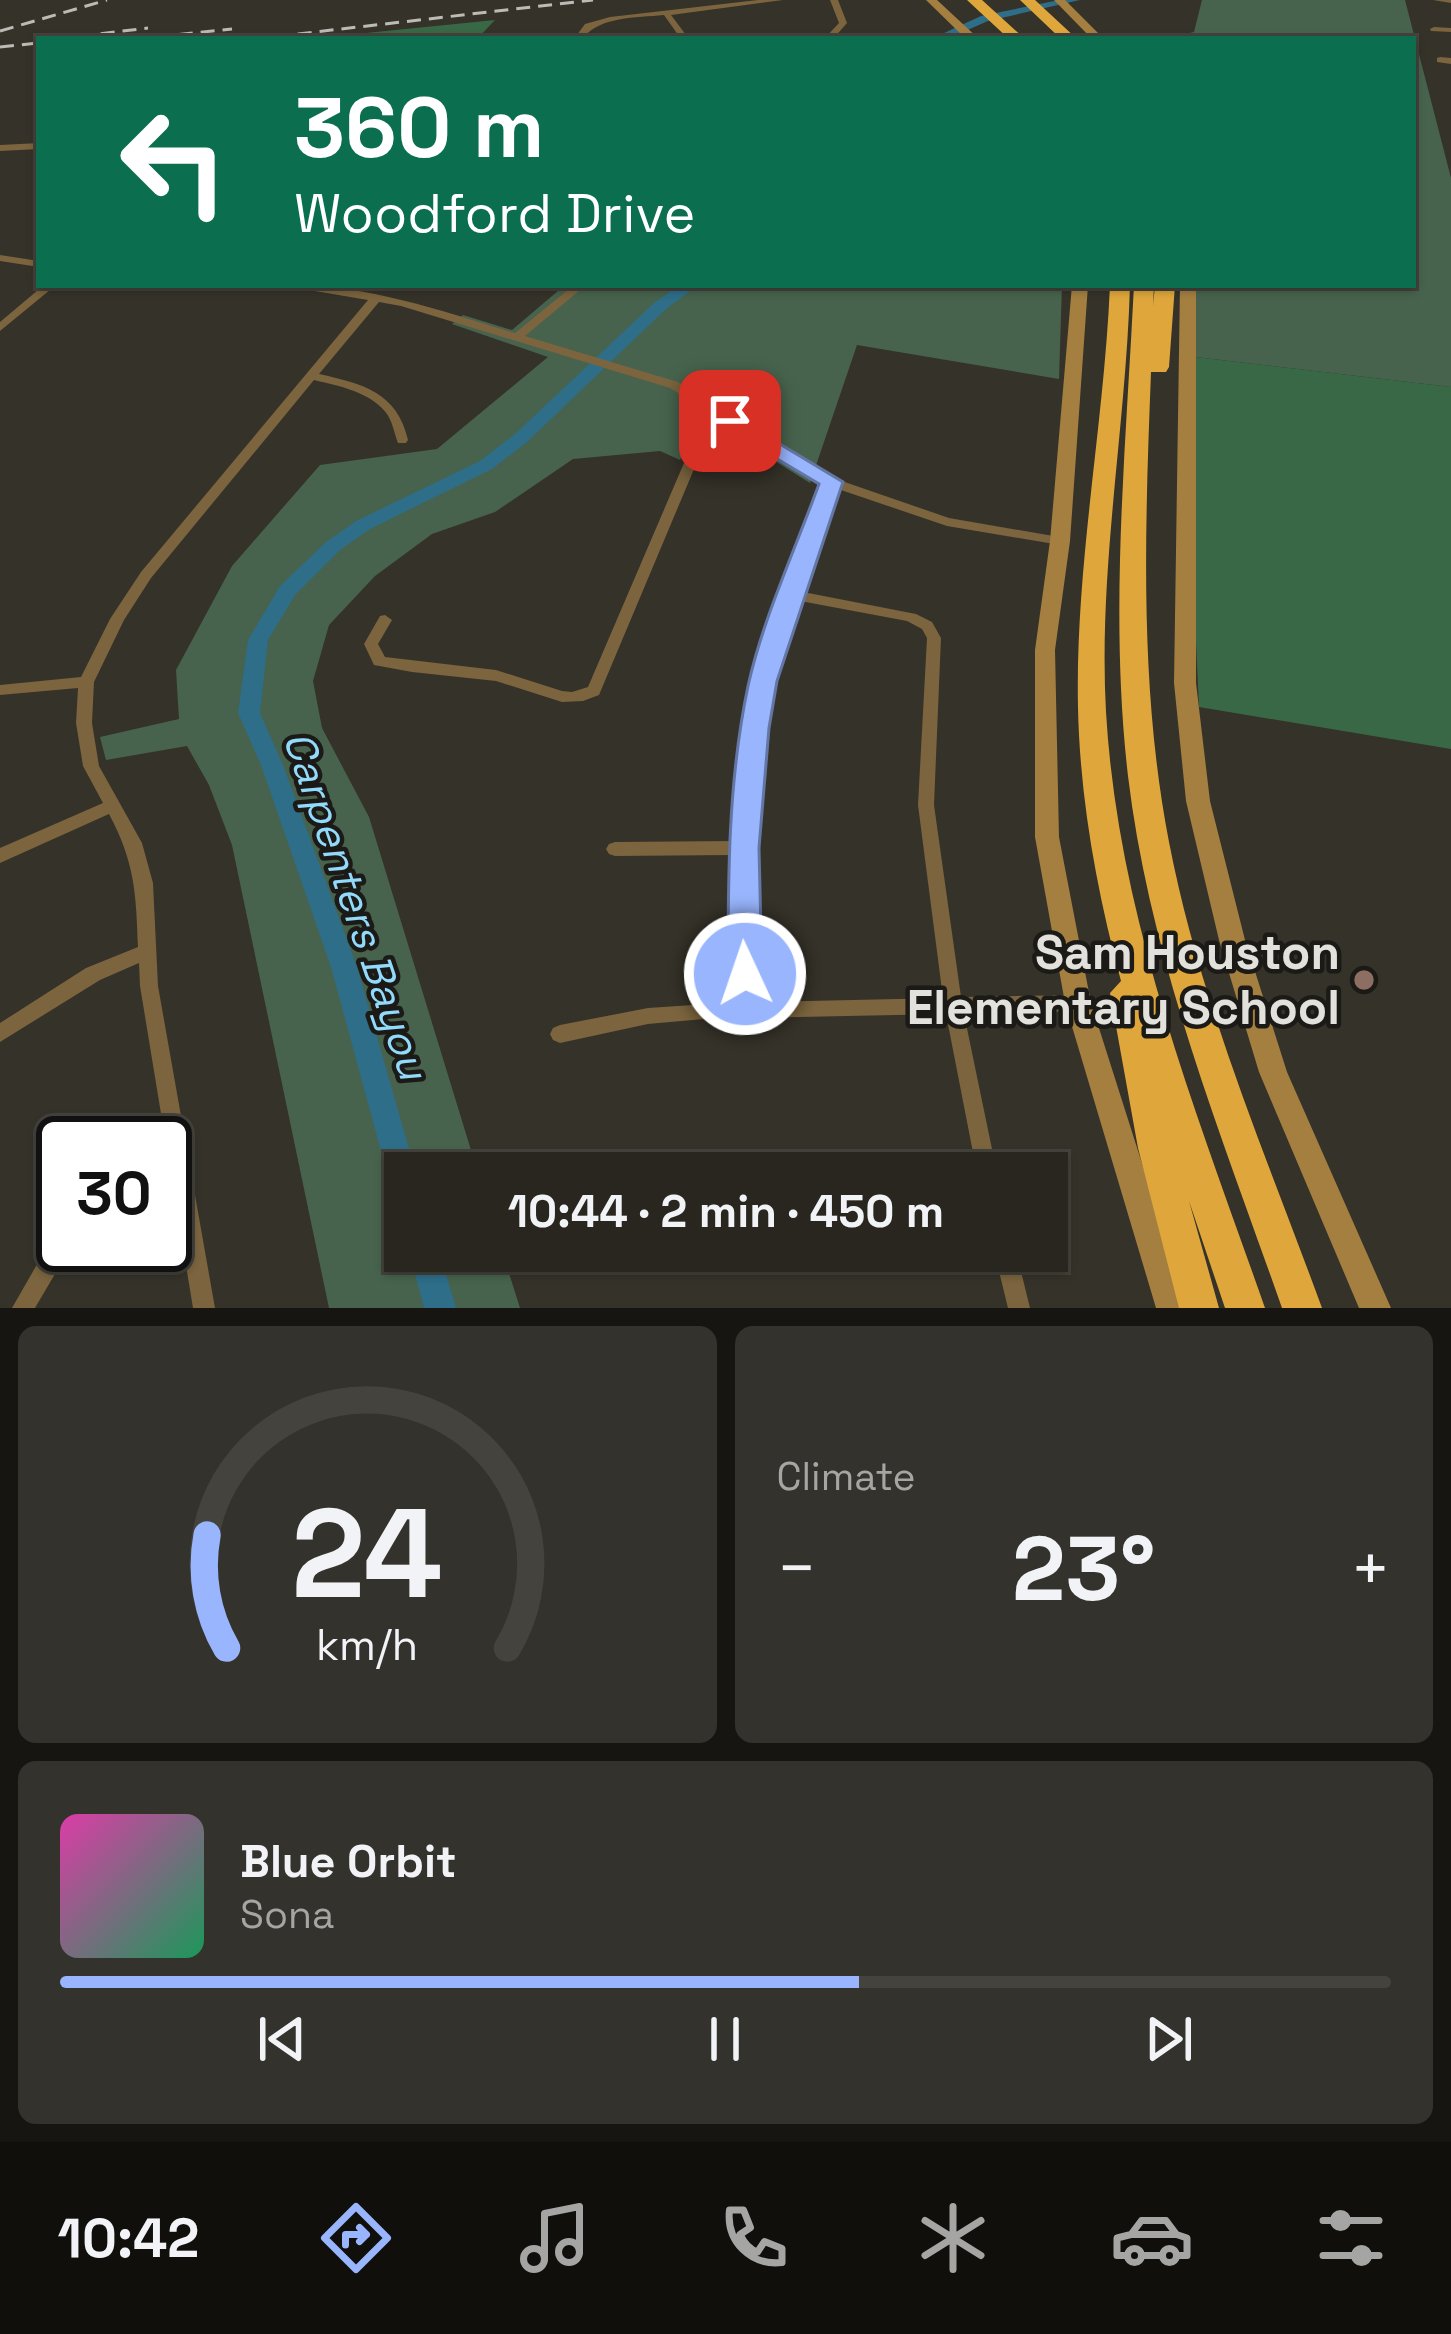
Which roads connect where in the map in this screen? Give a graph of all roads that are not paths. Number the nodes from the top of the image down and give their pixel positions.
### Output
1 (779, 0) edge
2 (834, 0) edge
3 (931, 0) edge
4 (995, 0) edge
5 (1028, 0) edge
6 (1059, 0) edge
7 (1437, 0) edge
8 (1451, 1) edge
9 (962, 2) edge
10 (748, 4) junction
11 (666, 13) junction
12 (761, 19) dead end
13 (1434, 29) dead end
14 (1451, 30) edge
15 (581, 36) edge
16 (683, 36) edge
17 (831, 36) edge
18 (970, 36) edge
19 (994, 36) edge
20 (1013, 36) edge
21 (1034, 36) edge
22 (1067, 36) edge
23 (1095, 36) edge
24 (36, 146) edge
25 (0, 148) edge
26 (0, 258) edge
27 (36, 264) edge
28 (47, 288) edge
29 (317, 288) edge
30 (577, 288) edge
31 (1080, 288) edge
32 (1110, 288) edge
33 (1120, 288) edge
34 (1144, 288) edge
35 (1165, 288) edge
36 (1188, 288) edge
37 (377, 297) junction
38 (0, 328) edge
39 (517, 337) junction
40 (1116, 351) junction
41 (312, 376) junction
42 (730, 421) junction
43 (402, 440) dead end
44 (831, 482) junction
45 (1060, 542) junction
46 (791, 594) junction
47 (385, 620) dead end
48 (86, 682) junction
49 (1136, 688) junction
50 (0, 690) edge
51 (111, 806) junction
52 (1107, 846) junction
53 (743, 848) junction
54 (615, 849) dead end
55 (0, 856) edge
56 (147, 951) junction
57 (1078, 1003) junction
58 (953, 1004) junction
59 (748, 1009) junction
60 (0, 1033) edge
61 (560, 1034) dead end
62 (166, 1116) edge
63 (983, 1152) edge
64 (1262, 1195) junction
65 (192, 1253) edge
66 (44, 1272) edge
67 (1010, 1272) edge
68 (23, 1308) edge
69 (204, 1308) edge
70 (1019, 1308) edge
71 (1172, 1308) edge
72 (1199, 1308) edge
73 (1245, 1308) edge
74 (1302, 1308) edge
75 (1314, 1308) edge
76 (1375, 1308) edge

1 - 10 street
2 - 17 street
3 - 18 main road
4 - 21 highway
5 - 22 highway
6 - 23 main road
7 - 8 street
9 - 19 highway
9 - 20 highway
10 - 11 street
10 - 12 street
11 - 15 street
11 - 16 street
13 - 14 street
24 - 25 street
26 - 27 street
28 - 38 street
29 - 37 street
30 - 39 street
31 - 45 main road
32 - 40 highway
33 - 40 highway
34 - 49 highway
35 - 49 highway
36 - 76 main road
37 - 39 street
37 - 41 street
39 - 42 street
40 - 52 highway
41 - 43 street
41 - 48 street
42 - 44 street
42 - 47 street
44 - 45 street
44 - 46 street
45 - 57 main road
46 - 53 street
46 - 58 street
48 - 50 street
48 - 51 street
49 - 64 highway
51 - 55 street
51 - 56 street
52 - 72 highway
52 - 73 highway
53 - 54 street
53 - 59 street
56 - 60 street
56 - 62 street
57 - 58 street
57 - 71 main road
58 - 59 street
58 - 63 street
59 - 61 street
64 - 74 highway
64 - 75 highway
65 - 69 street
66 - 68 street
67 - 70 street

